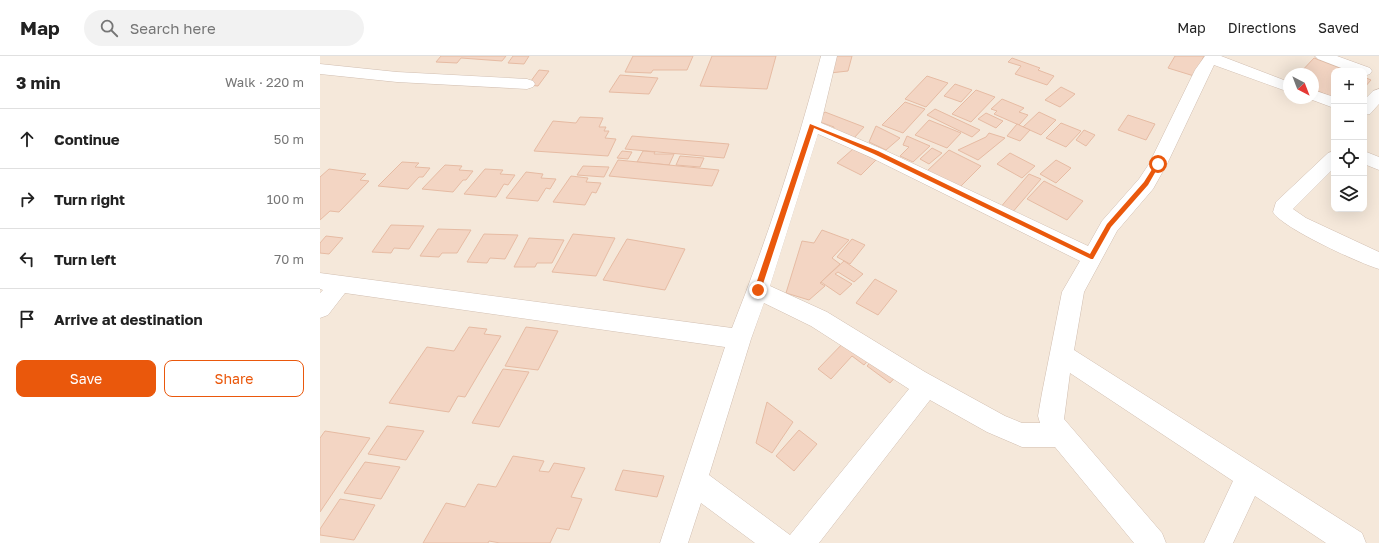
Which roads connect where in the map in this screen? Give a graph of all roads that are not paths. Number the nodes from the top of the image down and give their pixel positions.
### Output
1 (829, 56) edge
2 (1323, 56) edge
3 (1213, 57) edge
4 (1356, 68) edge
5 (320, 69) edge
6 (1367, 72) edge
7 (1379, 76) edge
8 (527, 84) dead end
9 (1283, 85) edge
10 (1379, 94) edge
11 (1319, 97) edge
12 (1331, 102) edge
13 (1367, 107) edge
14 (812, 125) junction
15 (1367, 158) edge
16 (1331, 160) edge
17 (1379, 164) edge
18 (1091, 257) junction
19 (1379, 261) edge
20 (330, 282) edge
21 (758, 290) junction
22 (320, 309) edge
23 (739, 339) junction
24 (1062, 355) junction
25 (926, 386) junction
26 (1062, 435) junction
27 (1250, 476) junction
28 (694, 480) junction
29 (674, 543) edge
30 (779, 543) edge
31 (801, 543) edge
32 (1152, 543) edge
33 (1218, 543) edge
34 (1352, 543) edge

1 - 14 street
2 - 4 street
3 - 9 street
3 - 18 street
5 - 8 street
6 - 7 street
10 - 13 street
11 - 12 street
14 - 18 street
14 - 21 street
15 - 17 street
16 - 19 street
18 - 24 street
20 - 22 street
20 - 23 street
21 - 23 street
21 - 25 street
23 - 28 street
24 - 26 street
24 - 27 street
25 - 26 street
25 - 31 street
26 - 32 street
27 - 33 street
27 - 34 street
28 - 29 street
28 - 30 street

